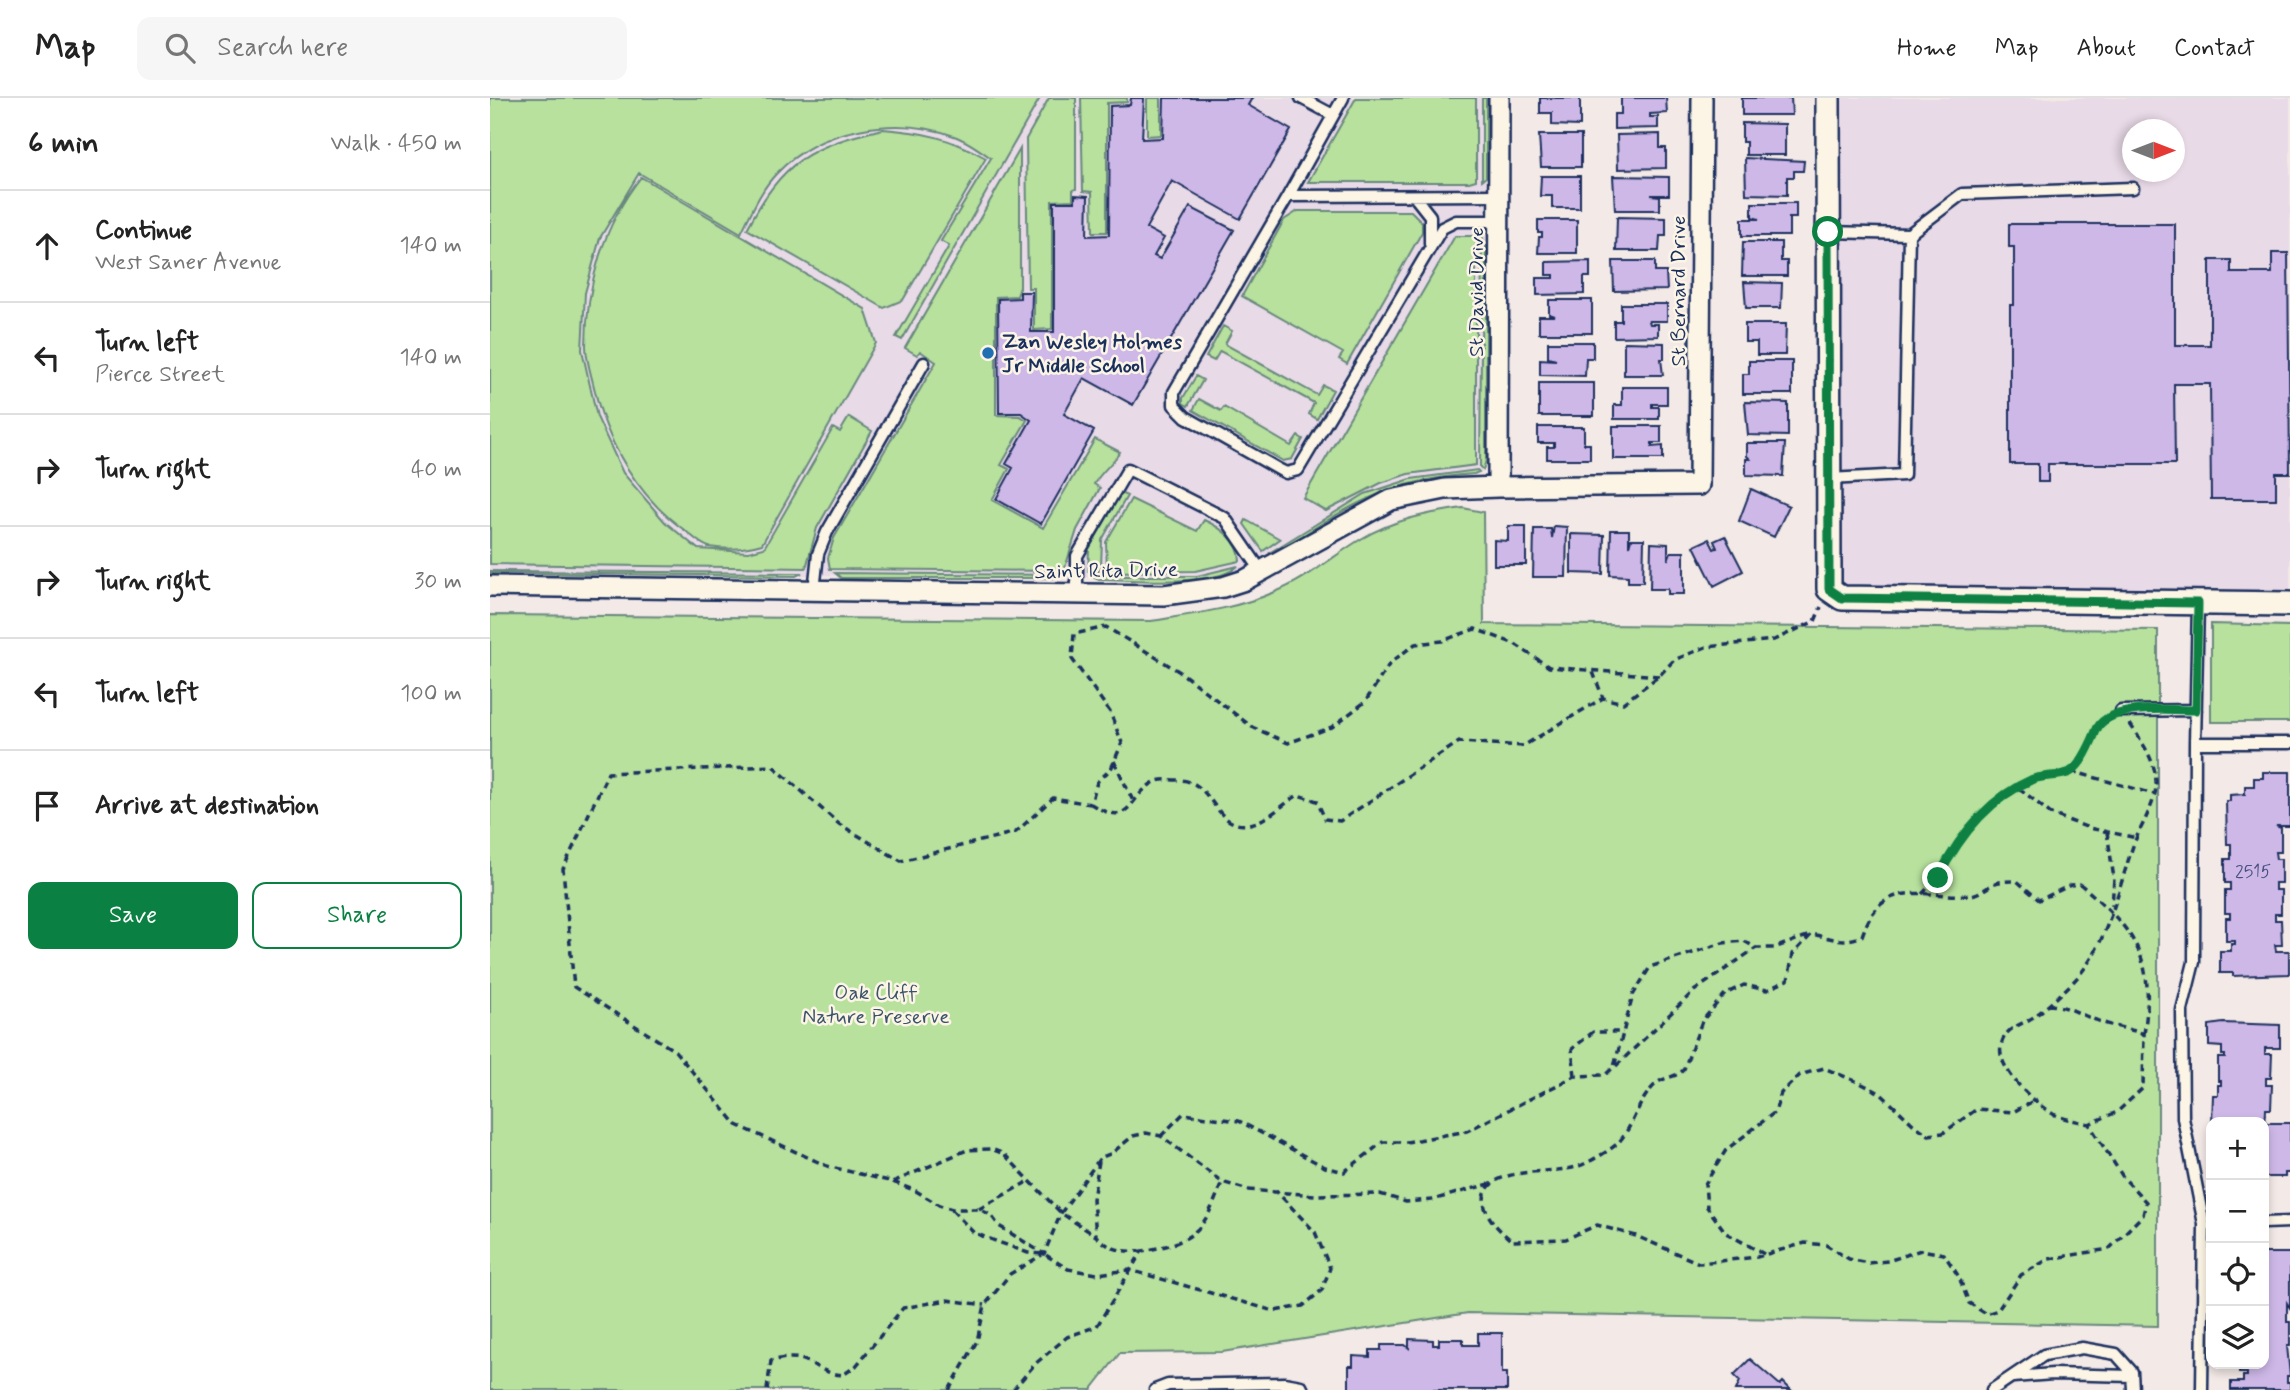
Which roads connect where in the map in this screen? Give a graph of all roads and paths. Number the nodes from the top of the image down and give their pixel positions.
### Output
1 (1301, 98) edge
2 (1343, 98) edge
3 (1499, 98) edge
4 (1702, 98) edge
5 (1828, 98) edge
6 (1333, 116) junction
7 (2133, 188) dead end
8 (1499, 195) junction
9 (1288, 196) junction
10 (1415, 197) junction
11 (1499, 221) junction
12 (1828, 232) junction
13 (1909, 234) junction
14 (1427, 251) junction
15 (924, 363) dead end
16 (1828, 479) junction
17 (1699, 485) joint
18 (1498, 487) junction
19 (1263, 572) junction
20 (490, 586) edge
21 (814, 591) junction
22 (1077, 594) junction
23 (1835, 594) junction
24 (2198, 603) junction
25 (2290, 604) edge
26 (1593, 672) junction
27 (1659, 676) junction
28 (1603, 698) junction
29 (2196, 710) junction
30 (2121, 711) junction
31 (2195, 743) junction
32 (2290, 743) edge
33 (1114, 761) junction
34 (2071, 771) junction
35 (2019, 788) junction
36 (2154, 794) junction
37 (1133, 803) junction
38 (1091, 804) junction
39 (2107, 832) junction
40 (2137, 838) junction
41 (1922, 894) junction
42 (2112, 910) junction
43 (1812, 934) junction
44 (1756, 948) junction
45 (2047, 1005) junction
46 (1623, 1032) junction
47 (2144, 1034) junction
48 (1614, 1067) junction
49 (1575, 1076) junction
50 (2037, 1099) junction
51 (2089, 1124) junction
52 (1161, 1136) junction
53 (1100, 1158) junction
54 (1029, 1181) junction
55 (892, 1182) junction
56 (1222, 1182) junction
57 (1495, 1183) junction
58 (1276, 1191) junction
59 (952, 1209) junction
60 (979, 1209) junction
61 (1061, 1213) junction
62 (2206, 1220) edge
63 (2290, 1222) edge
64 (2269, 1223) edge
65 (1096, 1236) junction
66 (2206, 1243) edge
67 (1142, 1251) junction
68 (1044, 1254) junction
69 (1764, 1254) junction
70 (1130, 1270) junction
71 (985, 1305) junction
72 (2132, 1376) junction
73 (2013, 1377) junction
74 (1185, 1387) edge
75 (767, 1390) edge
76 (948, 1390) edge
77 (1013, 1390) edge
78 (1155, 1390) edge
79 (1303, 1390) edge
80 (1992, 1390) edge
81 (2133, 1390) edge
82 (2202, 1390) edge

1 - 6 lane
2 - 6 lane
3 - 8 street, St David Drive
4 - 17 street, St Bernard Drive
5 - 12 street
6 - 9 lane
7 - 13 lane
8 - 10 lane
8 - 11 street, St David Drive
9 - 10 lane
9 - 14 lane
10 - 14 lane
11 - 14 lane
11 - 18 street, St David Drive
12 - 13 lane
12 - 16 street
13 - 16 lane
15 - 21 lane
16 - 23 street
17 - 18 street, Saint Rita Drive
18 - 19 street, Saint Rita Drive
19 - 22 street, Saint Rita Drive
19 - 22 lane
20 - 21 street, Saint Rita Drive
21 - 22 street, Saint Rita Drive
23 - 24 street
23 - 27 path
24 - 25 street
24 - 29 lane
26 - 27 path
26 - 28 path
26 - 33 path
27 - 28 path
28 - 37 path
29 - 30 lane
29 - 31 lane
30 - 34 path
30 - 36 path
31 - 32 lane
31 - 62 lane
33 - 37 path
33 - 38 path
34 - 35 path
34 - 36 path
35 - 39 path
35 - 41 path
36 - 40 path
37 - 38 path
38 - 55 path
39 - 40 path
39 - 42 path
40 - 42 path
41 - 42 path
41 - 43 path
42 - 45 path
42 - 47 path
43 - 44 path
43 - 57 path
44 - 46 path
44 - 48 path
45 - 47 path
45 - 50 path
46 - 48 path
46 - 49 path
47 - 51 path
48 - 49 path
49 - 52 path
50 - 51 path
50 - 69 path
51 - 69 path
52 - 53 path
52 - 56 path
53 - 61 path
53 - 65 path
54 - 55 path
54 - 60 path
54 - 61 path
55 - 59 path
56 - 58 path
56 - 67 path
57 - 58 path
57 - 69 path
58 - 70 path
59 - 60 path
59 - 68 path
60 - 68 path
61 - 65 path
61 - 68 path
63 - 64 lane
65 - 67 path
66 - 82 lane
67 - 70 path
68 - 70 path
68 - 71 path
70 - 77 path
71 - 75 path
71 - 76 path
72 - 73 lane
72 - 73 lane
72 - 81 lane
73 - 80 lane
74 - 78 lane
74 - 79 lane

